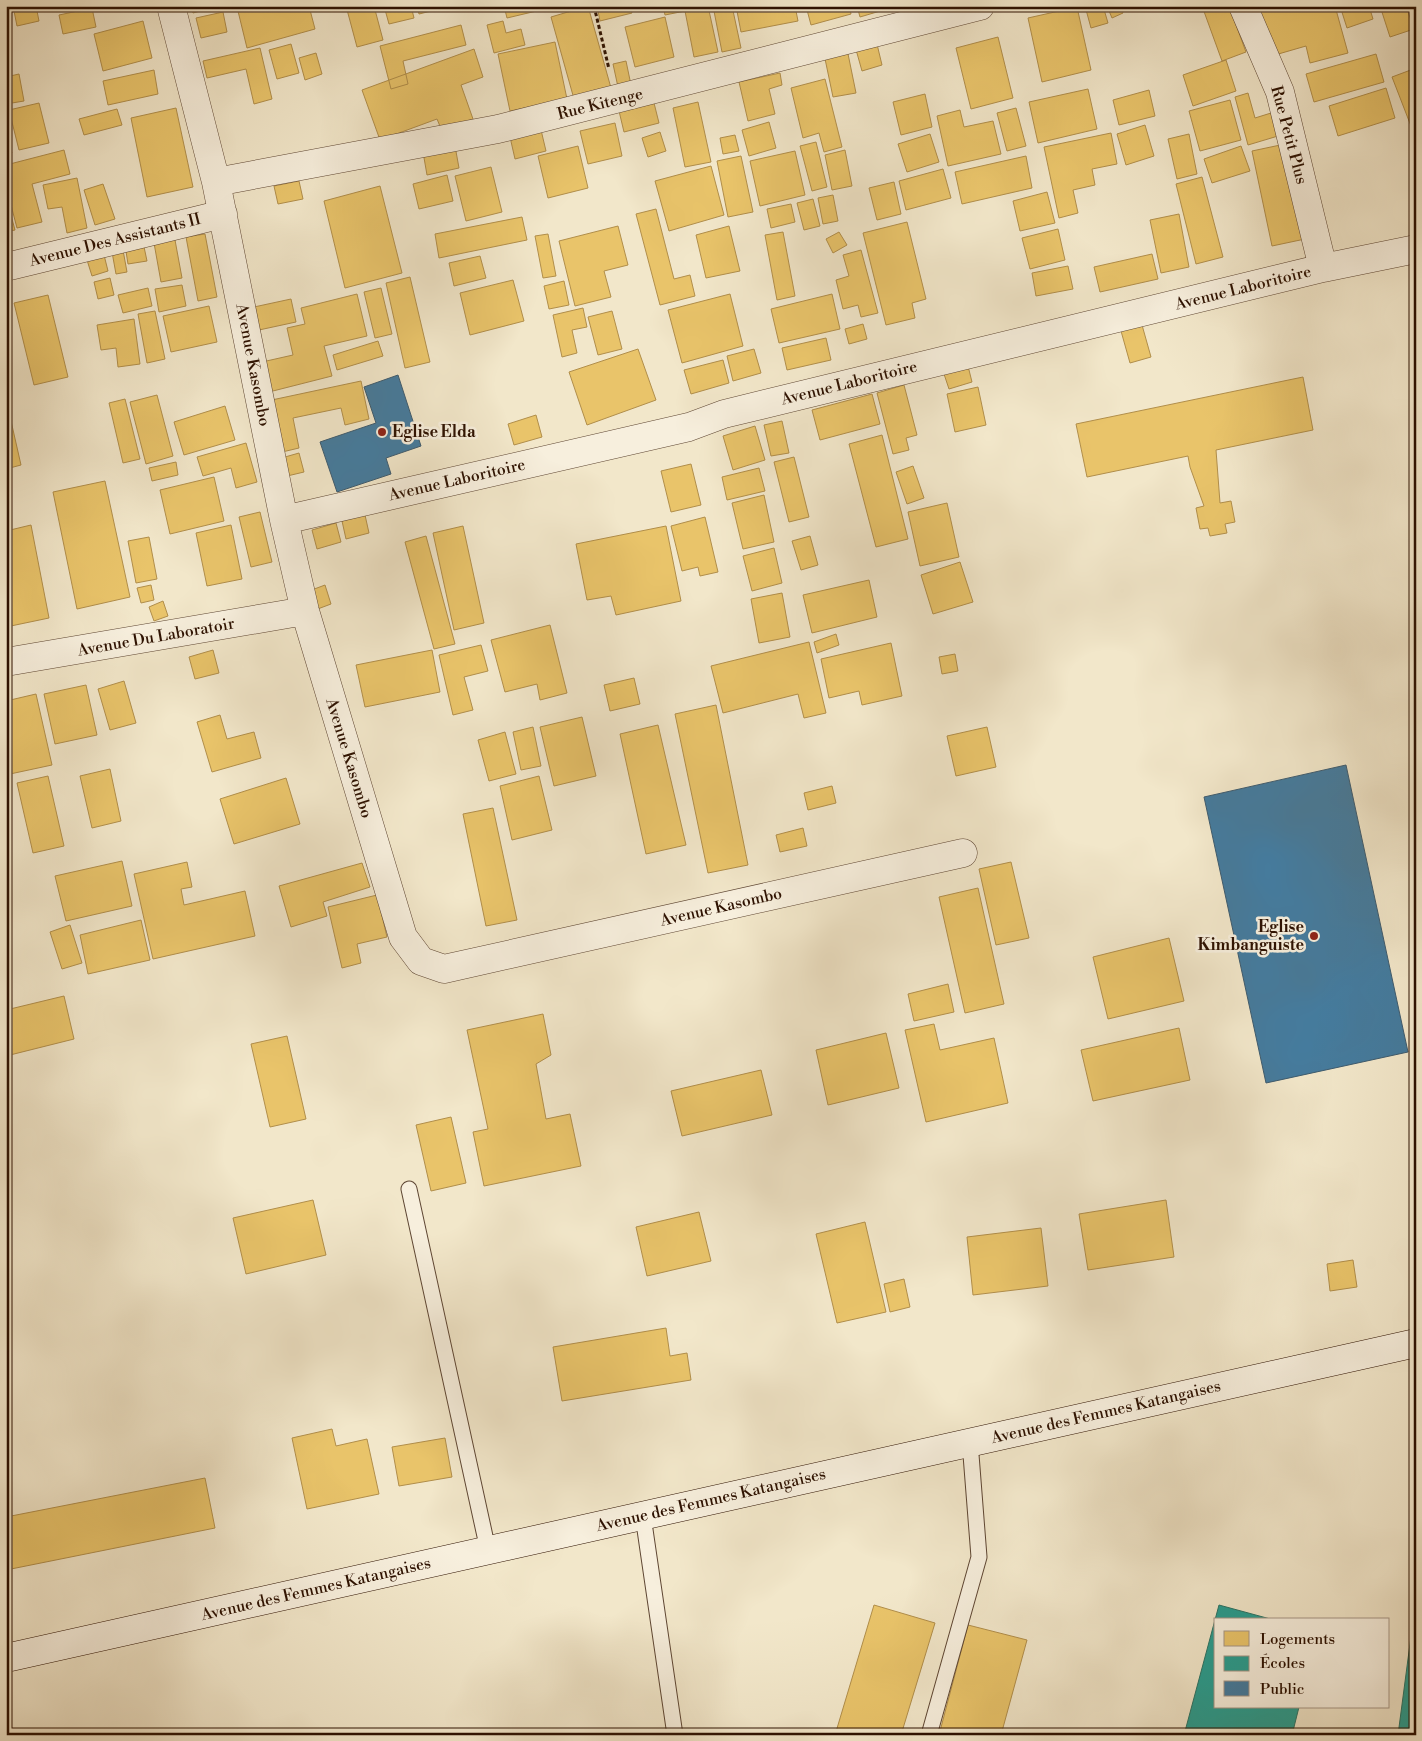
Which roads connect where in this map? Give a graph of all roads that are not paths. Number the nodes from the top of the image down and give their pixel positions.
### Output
1 (171, 6) edge
2 (980, 6) edge
3 (1243, 6) edge
4 (216, 182) junction
5 (223, 214) junction
6 (1416, 249) edge
7 (6, 266) edge
8 (1323, 268) junction
9 (284, 520) junction
10 (305, 611) junction
11 (6, 662) edge
12 (963, 853) dead end
13 (409, 1189) dead end
14 (1416, 1342) edge
15 (970, 1442) junction
16 (642, 1516) junction
17 (488, 1550) junction
18 (6, 1658) edge
19 (675, 1735) edge
20 (929, 1735) edge

1 - 4 street, Avenue Kasombo
2 - 4 street, Rue Kitenge
3 - 8 street, Rue Petit Plus
4 - 5 street, Avenue Kasombo
5 - 7 street, Avenue Des Assistants II
5 - 9 street, Avenue Kasombo
6 - 8 street, Avenue Laboritoire
8 - 9 street, Avenue Laboritoire
9 - 10 street, Avenue Kasombo
10 - 11 street, Avenue Du Laboratoir
10 - 12 street, Avenue Kasombo
13 - 17 lane
14 - 15 street, Avenue des Femmes Katangaises
15 - 16 street, Avenue des Femmes Katangaises
15 - 20 lane
16 - 17 street, Avenue des Femmes Katangaises
16 - 19 lane
17 - 18 street, Avenue des Femmes Katangaises

